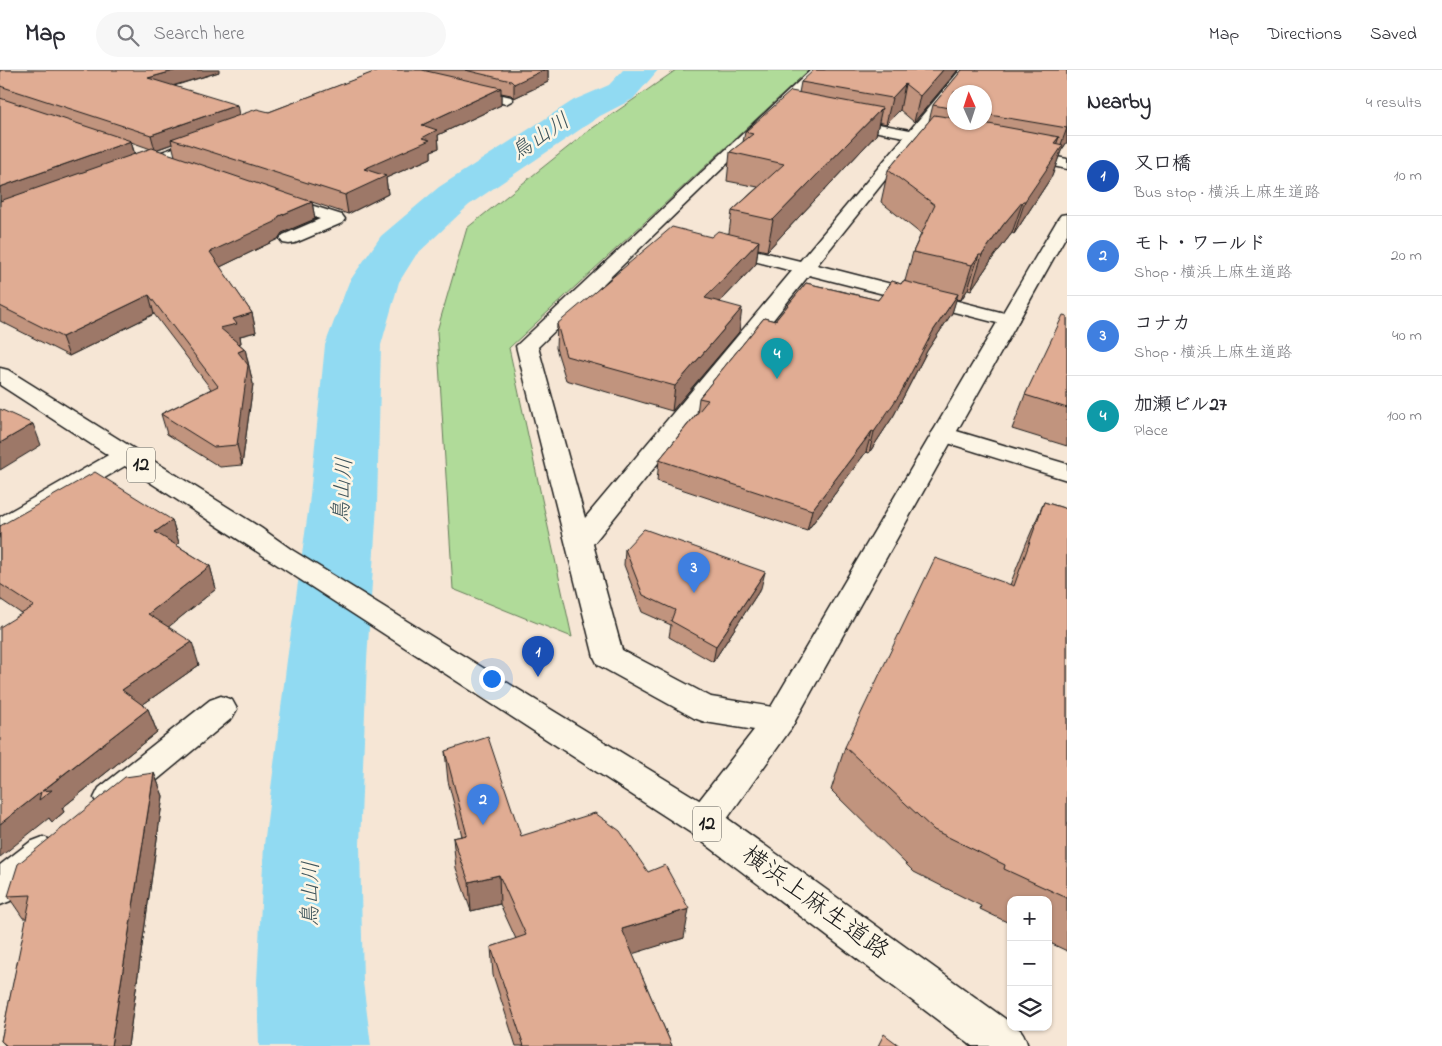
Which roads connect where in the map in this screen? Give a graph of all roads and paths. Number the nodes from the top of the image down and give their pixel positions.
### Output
1 (818, 70) edge
2 (967, 70) edge
3 (452, 87) edge
4 (506, 100) edge
5 (831, 119) edge
6 (222, 134) edge
7 (914, 135) junction
8 (943, 140) edge
9 (138, 152) edge
10 (1010, 153) edge
11 (157, 158) junction
12 (1067, 164) edge
13 (176, 165) edge
14 (120, 172) edge
15 (261, 194) edge
16 (1064, 230) edge
17 (289, 240) dead end
18 (708, 244) edge
19 (805, 268) junction
20 (1009, 320) junction
21 (0, 375) edge
22 (943, 434) junction
23 (126, 455) junction
24 (1067, 472) edge
25 (0, 528) edge
26 (579, 543) junction
27 (221, 709) dead end
28 (779, 721) junction
29 (704, 822) junction
30 (0, 888) edge
31 (1007, 1046) edge

1 - 26 street
2 - 7 street
3 - 4 street
5 - 7 street
6 - 11 street
7 - 8 street
7 - 19 street
9 - 11 street
10 - 12 street
11 - 13 street
11 - 14 street
15 - 17 street
16 - 20 street
18 - 19 street
19 - 20 street
19 - 26 street
20 - 22 street
21 - 23 street, 12
22 - 24 street
22 - 28 street
23 - 25 street
23 - 29 street, 横浜上麻生道路 / 12
26 - 28 street
27 - 30 street
28 - 29 street
29 - 31 street, 横浜上麻生道路 / 12

